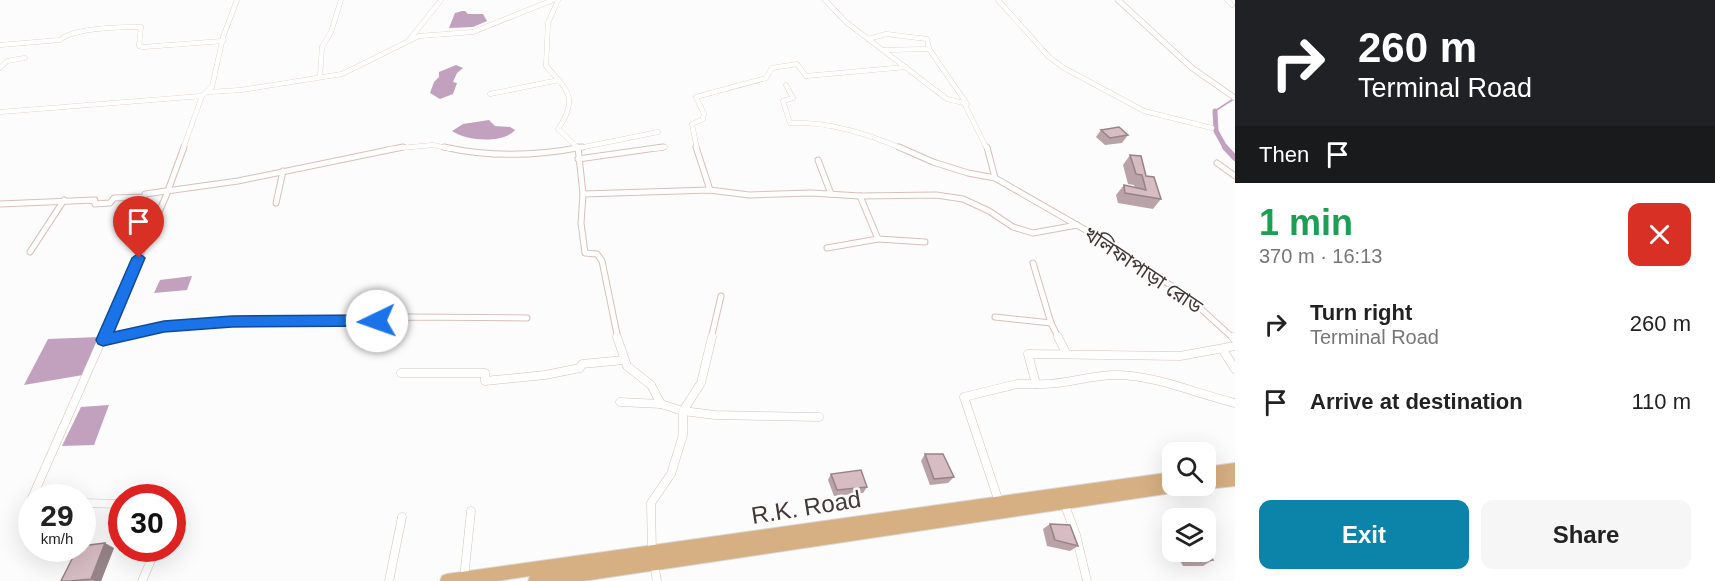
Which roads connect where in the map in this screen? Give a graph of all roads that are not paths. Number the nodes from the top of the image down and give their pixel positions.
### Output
1 (237, 0) edge
2 (341, 0) edge
3 (441, 0) edge
4 (555, 0) edge
5 (825, 0) edge
6 (998, 0) edge
7 (1118, 0) edge
8 (1227, 0) edge
9 (1232, 5) dead end
10 (868, 39) junction
11 (408, 40) junction
12 (223, 41) junction
13 (0, 45) edge
14 (929, 49) junction
15 (884, 50) junction
16 (25, 58) dead end
17 (906, 67) junction
18 (0, 68) edge
19 (320, 77) junction
20 (559, 80) junction
21 (786, 85) dead end
22 (205, 94) junction
23 (490, 94) dead end
24 (1235, 98) edge
25 (967, 107) junction
26 (0, 112) edge
27 (1212, 128) dead end
28 (658, 132) dead end
29 (665, 147) dead end
30 (579, 149) junction
31 (578, 159) junction
32 (818, 160) dead end
33 (1217, 163) dead end
34 (283, 171) junction
35 (1235, 176) edge
36 (995, 178) junction
37 (710, 190) junction
38 (168, 191) junction
39 (583, 194) junction
40 (831, 194) junction
41 (860, 196) junction
42 (63, 200) junction
43 (276, 203) dead end
44 (0, 204) edge
45 (1077, 225) junction
46 (878, 239) junction
47 (925, 242) dead end
48 (827, 248) dead end
49 (30, 252) dead end
50 (1033, 263) dead end
51 (721, 296) dead end
52 (995, 317) dead end
53 (527, 318) dead end
54 (1051, 323) junction
55 (1235, 339) edge
56 (103, 340) junction
57 (1235, 346) edge
58 (1223, 350) junction
59 (1066, 353) junction
60 (624, 360) junction
61 (1235, 369) edge
62 (401, 373) dead end
63 (1036, 384) junction
64 (620, 402) dead end
65 (1235, 403) edge
66 (661, 404) junction
67 (683, 411) junction
68 (819, 417) dead end
69 (1235, 469) edge
70 (1216, 472) edge
71 (1162, 480) edge
72 (1235, 480) edge
73 (1216, 482) edge
74 (39, 484) edge
75 (1162, 489) edge
76 (999, 502) junction
77 (1064, 502) junction
78 (471, 511) dead end
79 (402, 517) dead end
80 (653, 558) junction
81 (150, 562) edge
82 (464, 579) junction
83 (557, 579) edge
84 (142, 581) edge
85 (389, 581) edge
86 (447, 581) edge
87 (535, 581) edge
88 (657, 581) edge
89 (1087, 581) edge

1 - 12 street
2 - 19 street
3 - 11 street
4 - 11 street
4 - 20 street
5 - 10 street
6 - 27 street
7 - 24 street
8 - 9 street
10 - 14 street
10 - 15 street
11 - 19 street
12 - 13 street
12 - 22 street
14 - 15 street
14 - 25 street
15 - 17 street
16 - 18 street
17 - 25 street
17 - 37 street
19 - 22 street
20 - 23 street
20 - 30 street
21 - 36 street, খলিফাপাড়া রোড
22 - 26 street
22 - 38 street
25 - 36 street
28 - 30 street
29 - 31 street
30 - 31 street
30 - 34 street
31 - 39 street
32 - 40 street
33 - 35 street
34 - 38 street
34 - 43 street
36 - 45 street, খলিফাপাড়া রোড
37 - 39 street
37 - 40 street
38 - 42 street
38 - 56 street
39 - 60 street
40 - 41 street
41 - 45 street
41 - 46 street
42 - 44 street
42 - 49 street
45 - 55 street, খলিফাপাড়া রোড
46 - 47 street
46 - 48 street
50 - 54 street
51 - 67 street
52 - 54 street
53 - 56 street
54 - 59 street
56 - 74 street
57 - 58 street
58 - 59 street
58 - 61 street
59 - 63 street
60 - 62 street
60 - 66 street
63 - 65 street
63 - 76 street
64 - 66 street
66 - 67 street
67 - 68 street
67 - 80 street
69 - 70 highway
71 - 76 highway, R.K. Road
72 - 73 highway
75 - 77 highway, R.K. Road
76 - 80 highway, R.K. Road
77 - 80 highway, R.K. Road
77 - 89 street
78 - 82 street
79 - 85 street
80 - 82 highway, R.K. Road
80 - 83 highway, R.K. Road
80 - 88 street
81 - 84 street
82 - 86 highway, R.K. Road
83 - 87 highway, R.K. Road

